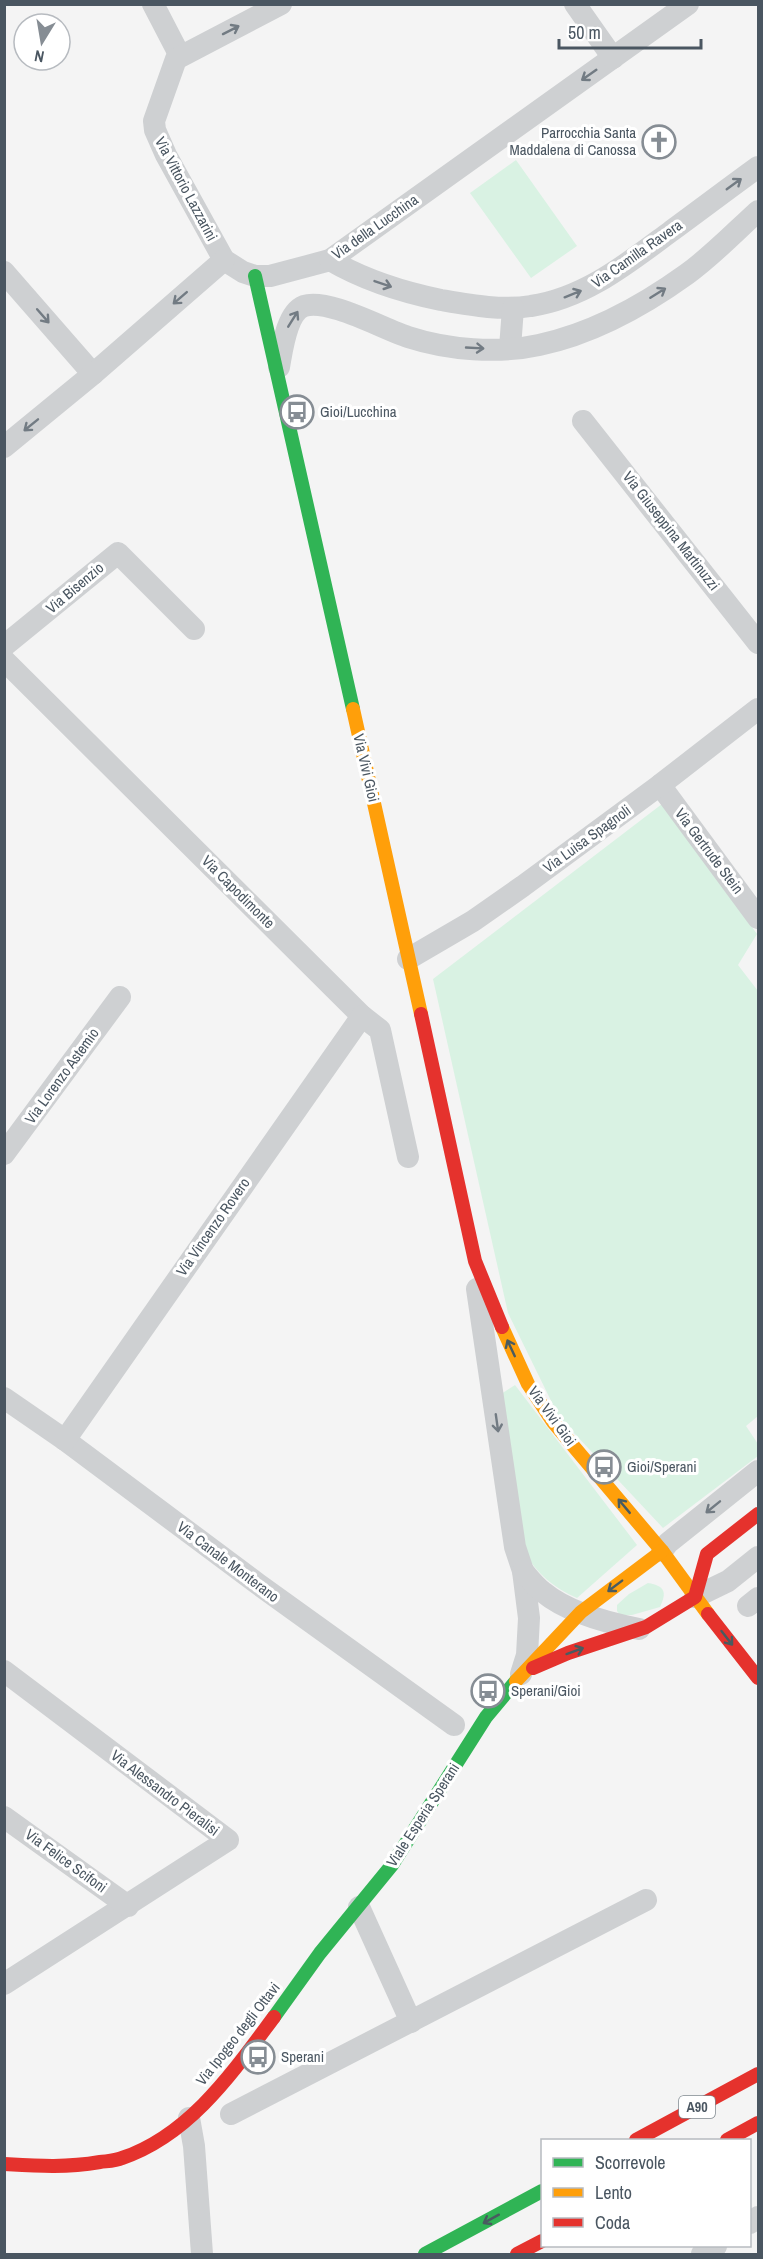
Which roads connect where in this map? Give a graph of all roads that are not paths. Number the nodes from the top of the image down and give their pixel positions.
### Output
1 (153, 4) edge
2 (281, 4) edge
3 (575, 4) edge
4 (688, 4) edge
5 (180, 56) junction
6 (613, 58) junction
7 (759, 167) edge
8 (759, 211) edge
9 (224, 260) junction
10 (330, 260) junction
11 (4, 272) edge
12 (255, 276) junction
13 (513, 308) junction
14 (510, 348) junction
15 (93, 374) junction
16 (277, 375) junction
17 (583, 421) dead end
18 (4, 447) edge
19 (194, 629) dead end
20 (759, 643) edge
21 (4, 646) edge
22 (4, 660) edge
23 (759, 709) edge
24 (660, 785) junction
25 (759, 918) edge
26 (408, 959) junction
27 (120, 997) dead end
28 (362, 1016) junction
29 (4, 1154) edge
30 (408, 1157) dead end
31 (476, 1261) junction
32 (4, 1398) edge
33 (65, 1440) junction
34 (758, 1471) edge
35 (759, 1514) edge
36 (670, 1551) junction
37 (759, 1557) edge
38 (523, 1571) junction
39 (695, 1597) junction
40 (581, 1612) junction
41 (639, 1629) junction
42 (4, 1671) edge
43 (521, 1674) junction
44 (759, 1678) edge
45 (454, 1725) dead end
46 (4, 1816) edge
47 (645, 1900) dead end
48 (128, 1906) junction
49 (359, 1907) junction
50 (320, 1953) joint
51 (4, 1984) edge
52 (411, 2022) junction
53 (759, 2074) edge
54 (231, 2114) dead end
55 (189, 2118) junction
56 (759, 2123) edge
57 (638, 2139) edge
58 (729, 2139) edge
59 (4, 2164) edge
60 (541, 2192) edge
61 (541, 2242) edge
62 (202, 2254) edge
63 (425, 2254) edge
64 (518, 2254) edge

1 - 5 street
5 -> 2 street
3 - 6 street
4 - 6 street, Via della Lucchina
5 - 9 street, Via Vittorio Lazzarini
6 -> 10 street, Via della Lucchina
13 -> 7 street, Via Camilla Ravera
14 -> 8 street
9 - 12 street
9 -> 15 street
10 - 12 street, Via della Lucchina
10 -> 13 street, Via Camilla Ravera
11 -> 15 street
12 - 16 main road, Via Vivi Gioi
13 - 14 street
16 -> 14 street
15 -> 18 street
16 - 26 main road, Via Vivi Gioi
17 - 20 street, Via Giuseppina Martinuzzi
19 - 21 street, Via Bisenzio
22 - 28 street, Via Capodimonte
23 - 24 street, Via Luisa Spagnoli
24 - 25 street, Via Gertrude Stein
24 - 26 street, Via Luisa Spagnoli
26 - 31 main road, Via Vivi Gioi
27 - 29 street, Via Lorenzo Astemio
28 - 30 street, Via Capodimonte
28 - 33 street, Via Vincenzo Rovero
36 -> 31 main road, Via Vivi Gioi
31 -> 38 street, Via Vivi Gioi
32 - 33 street, Via Canale Monterano
33 - 45 street, Via Canale Monterano
34 -> 36 street, Viale Esperia Sperani
35 - 39 main road
36 - 39 main road, Via Vivi Gioi
36 -> 40 main road, Viale Esperia Sperani
37 - 39 street, Viale Esperia Sperani
38 - 40 street, Via Vivi Gioi
38 - 43 street, Via Vivi Gioi
39 - 41 main road, Viale Esperia Sperani
39 -> 44 main road, Via Vivi Gioi
40 - 41 street, Via Vivi Gioi
40 - 43 main road, Viale Esperia Sperani
43 -> 41 main road, Viale Esperia Sperani
42 - 48 street, Via Alessandro Pieralisi
43 - 49 main road, Viale Esperia Sperani
46 - 48 street, Via Felice Scifoni
47 - 52 street
48 - 51 street, Via Alessandro Pieralisi
49 - 50 main road, Viale Esperia Sperani
49 - 52 street
50 - 55 main road, Via Ipogeo degli Ottavi
52 - 54 street
53 - 57 main road, A90
55 - 59 main road, Via Ipogeo degli Ottavi
55 - 62 street
56 - 58 main road
60 -> 63 main road
61 - 64 main road

